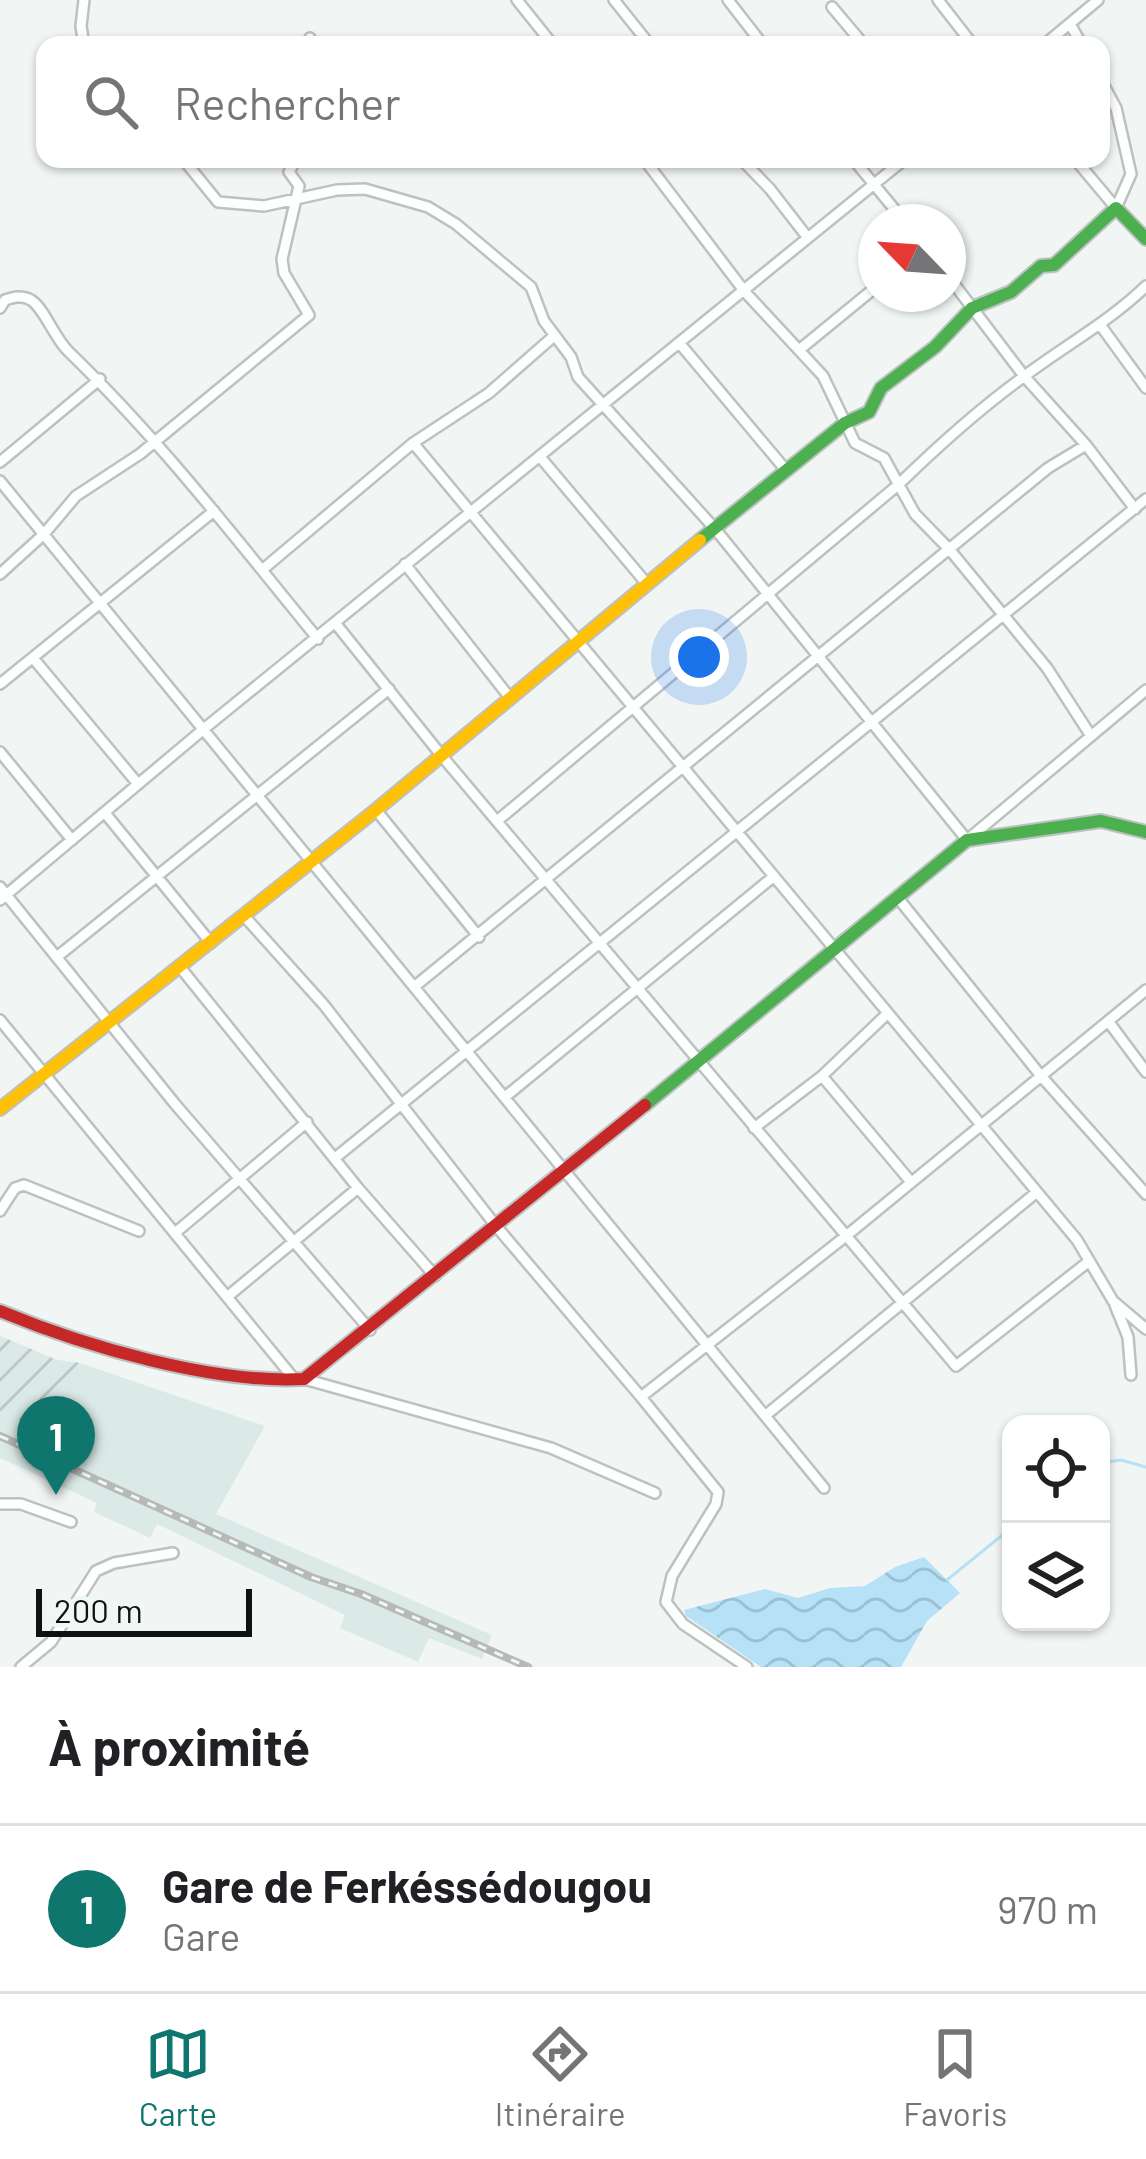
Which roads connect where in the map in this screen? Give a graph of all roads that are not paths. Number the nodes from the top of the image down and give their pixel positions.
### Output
1 (84, 0) edge
2 (517, 0) edge
3 (614, 0) edge
4 (728, 0) edge
5 (938, 0) edge
6 (1098, 0) edge
7 (832, 7) dead end
8 (1070, 24) junction
9 (83, 36) edge
10 (546, 36) edge
11 (643, 36) edge
12 (757, 36) edge
13 (855, 36) edge
14 (966, 36) edge
15 (1055, 36) edge
16 (1077, 36) edge
17 (1110, 97) edge
18 (190, 168) edge
19 (291, 168) edge
20 (651, 168) edge
21 (750, 168) edge
22 (860, 168) edge
23 (894, 168) edge
24 (1083, 168) edge
25 (873, 186) junction
26 (293, 202) junction
27 (888, 204) edge
28 (1116, 208) junction
29 (808, 238) junction
30 (1146, 239) edge
31 (1146, 286) edge
32 (745, 292) junction
33 (966, 300) edge
34 (858, 302) edge
35 (0, 308) edge
36 (972, 308) junction
37 (1101, 326) junction
38 (554, 336) junction
39 (680, 345) junction
40 (799, 350) junction
41 (1024, 376) junction
42 (100, 379) junction
43 (1146, 388) edge
44 (606, 405) junction
45 (845, 423) junction
46 (157, 440) junction
47 (412, 443) junction
48 (1086, 445) junction
49 (541, 458) junction
50 (0, 462) edge
51 (784, 469) junction
52 (0, 481) edge
53 (898, 485) junction
54 (1146, 500) edge
55 (1135, 508) junction
56 (214, 511) junction
57 (470, 516) junction
58 (716, 530) junction
59 (44, 534) junction
60 (950, 550) junction
61 (405, 564) junction
62 (262, 570) junction
63 (0, 574) edge
64 (647, 584) junction
65 (768, 594) junction
66 (100, 601) junction
67 (1005, 617) junction
68 (336, 624) junction
69 (318, 640) junction
70 (578, 641) junction
71 (822, 656) junction
72 (33, 658) junction
73 (0, 683) edge
74 (389, 689) junction
75 (1146, 690) edge
76 (510, 698) junction
77 (631, 706) junction
78 (873, 722) junction
79 (205, 728) junction
80 (1090, 736) junction
81 (0, 752) edge
82 (442, 755) junction
83 (684, 770) junction
84 (138, 784) junction
85 (259, 795) junction
86 (376, 809) junction
87 (105, 814) junction
88 (497, 821) junction
89 (736, 832) junction
90 (1146, 832) edge
91 (72, 840) junction
92 (967, 840) junction
93 (312, 861) junction
94 (159, 876) junction
95 (773, 877) junction
96 (547, 881) junction
97 (2, 894) edge
98 (898, 898) junction
99 (244, 917) junction
100 (479, 937) junction
101 (211, 943) junction
102 (599, 943) junction
103 (834, 951) junction
104 (58, 956) junction
105 (180, 967) junction
106 (415, 987) junction
107 (638, 990) junction
108 (1146, 990) edge
109 (887, 1014) junction
110 (0, 1020) edge
111 (1108, 1021) junction
112 (113, 1022) junction
113 (467, 1050) junction
114 (698, 1062) junction
115 (1146, 1072) edge
116 (46, 1075) junction
117 (823, 1076) junction
118 (1040, 1076) junction
119 (505, 1097) junction
120 (401, 1106) junction
121 (0, 1109) edge
122 (307, 1122) junction
123 (981, 1126) junction
124 (754, 1128) junction
125 (335, 1158) junction
126 (564, 1170) junction
127 (239, 1178) junction
128 (911, 1183) junction
129 (358, 1188) junction
130 (1037, 1192) junction
131 (1146, 1194) edge
132 (0, 1211) edge
133 (496, 1226) junction
134 (139, 1231) dead end
135 (175, 1233) junction
136 (846, 1235) junction
137 (293, 1241) junction
138 (1088, 1262) junction
139 (435, 1276) junction
140 (227, 1297) junction
141 (1113, 1300) junction
142 (902, 1304) junction
143 (0, 1311) edge
144 (1146, 1329) edge
145 (370, 1330) junction
146 (708, 1345) junction
147 (1131, 1375) dead end
148 (300, 1380) junction
149 (641, 1397) junction
150 (766, 1415) junction
151 (824, 1488) dead end
152 (656, 1492) dead end
153 (0, 1504) edge
154 (71, 1522) dead end
155 (172, 1553) dead end
156 (21, 1667) edge
157 (747, 1667) edge

1 - 9 street
2 - 10 street
3 - 11 street
4 - 12 street
5 - 14 street
6 - 8 street
7 - 13 street
8 - 15 street
8 - 16 street
17 - 28 street
18 - 26 street
19 - 26 street
20 - 32 street
21 - 29 street
22 - 25 street
23 - 25 street
24 - 28 street
25 - 27 street
25 - 29 street
26 - 38 street
26 - 46 street
28 - 30 street
28 - 36 street
29 - 32 street
31 - 37 street
32 - 39 street
32 - 40 street
33 - 36 street
34 - 40 street
35 - 42 street
36 - 41 street
36 - 45 street
37 - 41 street
37 - 43 street
38 - 44 street
38 - 47 street
39 - 44 street
39 - 51 street
40 - 45 street
41 - 48 street
41 - 53 street
42 - 46 street
42 - 50 street
44 - 49 street
44 - 58 street
45 - 51 street
45 - 53 street
46 - 56 street
46 - 59 street
47 - 57 street
47 - 62 street
48 - 55 street
48 - 60 street
49 - 57 street
49 - 64 street
51 - 58 street
52 - 59 street
53 - 60 street
53 - 65 street
54 - 55 street
55 - 67 street
56 - 62 street
56 - 66 street
57 - 61 street
57 - 70 street
58 - 64 street
58 - 65 street
59 - 63 street
59 - 66 street
60 - 67 street
60 - 71 street
61 - 68 street
61 - 76 street
62 - 69 street
64 - 70 street
65 - 71 street
65 - 77 street
66 - 72 street
66 - 79 street
67 - 78 street
67 - 80 street
68 - 69 street
68 - 74 street
69 - 79 street
70 - 76 street
70 - 77 street
71 - 78 street
71 - 83 street
72 - 73 street
72 - 84 street
74 - 82 street
74 - 85 street
75 - 80 street
76 - 82 street
77 - 83 street
77 - 88 street
78 - 89 street
78 - 92 street
79 - 84 street
79 - 85 street
80 - 92 street
81 - 91 street
82 - 86 street
82 - 88 street
83 - 89 street
83 - 96 street
84 - 87 street
85 - 93 street
85 - 94 street
86 - 93 street
86 - 100 street
87 - 91 street
87 - 94 street
88 - 96 street
89 - 95 street
89 - 102 street
90 - 92 street
91 - 97 street
92 - 98 street
93 - 99 street
93 - 106 street
94 - 101 street
94 - 104 street
95 - 103 street
95 - 107 street
96 - 100 street
96 - 102 street
97 - 104 street
98 - 103 street
98 - 118 street
99 - 101 street
99 - 120 street
100 - 106 street
101 - 105 street
102 - 107 street
102 - 113 street
103 - 109 street
103 - 114 street
104 - 112 street
105 - 112 street
105 - 122 street
106 - 113 street
107 - 114 street
107 - 119 street
108 - 111 street
109 - 117 street
109 - 123 street
110 - 116 street
111 - 115 street
111 - 118 street
112 - 116 street
112 - 127 street
113 - 119 street
113 - 120 street
114 - 124 street
114 - 126 street
116 - 121 street
116 - 135 street
117 - 124 street
117 - 128 street
118 - 123 street
118 - 131 street
119 - 126 street
120 - 125 street
120 - 133 street
122 - 125 street
122 - 127 street
123 - 128 street
123 - 130 street
124 - 136 street
125 - 129 street
126 - 133 street
126 - 146 street
127 - 135 street
127 - 137 street
128 - 136 street
129 - 137 street
129 - 139 street
130 - 138 street
130 - 142 street
132 - 134 street
133 - 139 street
133 - 149 street
135 - 140 street
136 - 142 street
136 - 146 street
137 - 140 street
137 - 145 street
138 - 141 street
138 - 142 street
139 - 145 street
140 - 148 street
141 - 144 street
141 - 147 street
142 - 150 street
143 - 148 street
145 - 148 street
146 - 149 street
146 - 150 street
148 - 152 street
149 - 157 street
150 - 151 street
153 - 154 street
155 - 156 street

